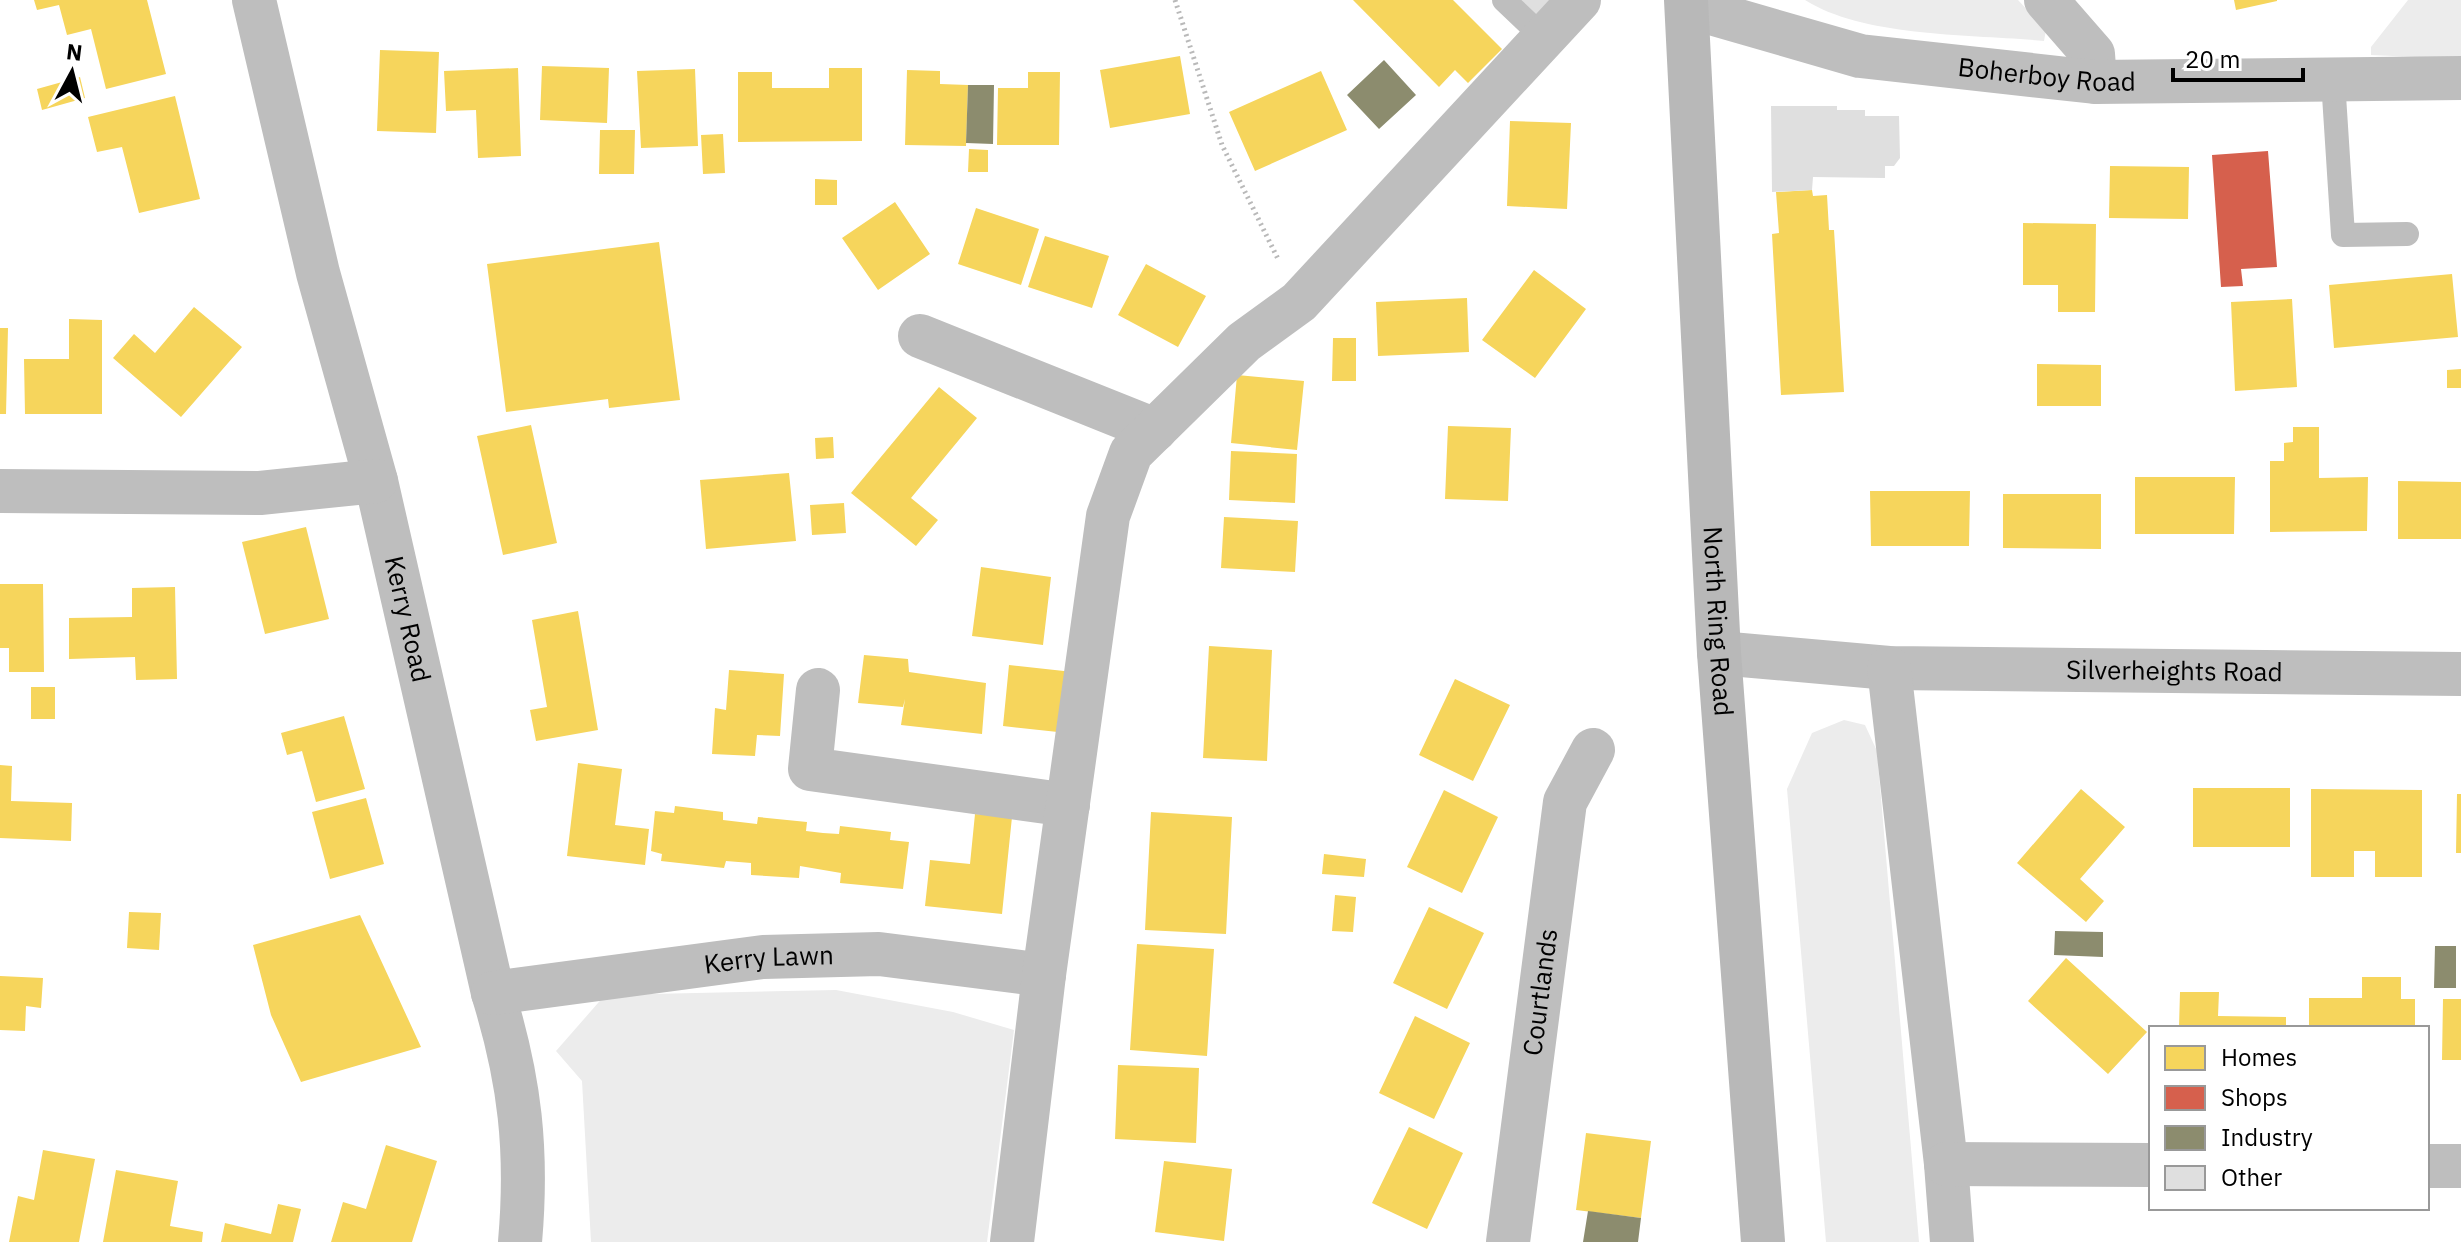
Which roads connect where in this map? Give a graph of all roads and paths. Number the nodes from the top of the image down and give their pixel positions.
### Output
1 (254, 0) edge
2 (1175, 0) edge
3 (1504, 0) edge
4 (1579, 0) edge
5 (2046, 0) edge
6 (1686, 3) edge
7 (1544, 38) junction
8 (2461, 78) edge
9 (2333, 80) junction
10 (2095, 82) junction
11 (2407, 234) dead end
12 (1299, 302) junction
13 (920, 336) dead end
14 (1155, 430) junction
15 (376, 481) junction
16 (0, 491) edge
17 (1719, 653) junction
18 (1889, 668) junction
19 (2461, 674) edge
20 (818, 690) dead end
21 (1593, 750) dead end
22 (1068, 805) junction
23 (1044, 975) junction
24 (493, 993) junction
25 (1946, 1164) junction
26 (2149, 1165) edge
27 (2429, 1166) edge
28 (2461, 1166) edge
29 (520, 1242) edge
30 (1012, 1242) edge
31 (1508, 1242) edge
32 (1763, 1242) edge
33 (1952, 1242) edge

1 - 15 street, Kerry Road
2 - 12 path
3 - 7 lane
4 - 7 street
5 - 10 street
6 - 10 street, Boherboy Road
6 - 17 main road, North Ring Road
7 - 12 street
8 - 9 street, Boherboy Road
9 - 10 street, Boherboy Road
9 - 11 lane
12 - 14 street
13 - 14 street
14 - 22 street
15 - 16 street
15 - 24 street, Kerry Road
17 - 18 street, Silverheights Road
17 - 32 main road, North Ring Road
18 - 19 street, Silverheights Road
18 - 25 street
20 - 22 street
21 - 31 street, Courtlands
22 - 23 street
23 - 24 street, Kerry Lawn
23 - 30 street
24 - 29 street, Kerry Road
25 - 26 street
25 - 33 street
27 - 28 street

